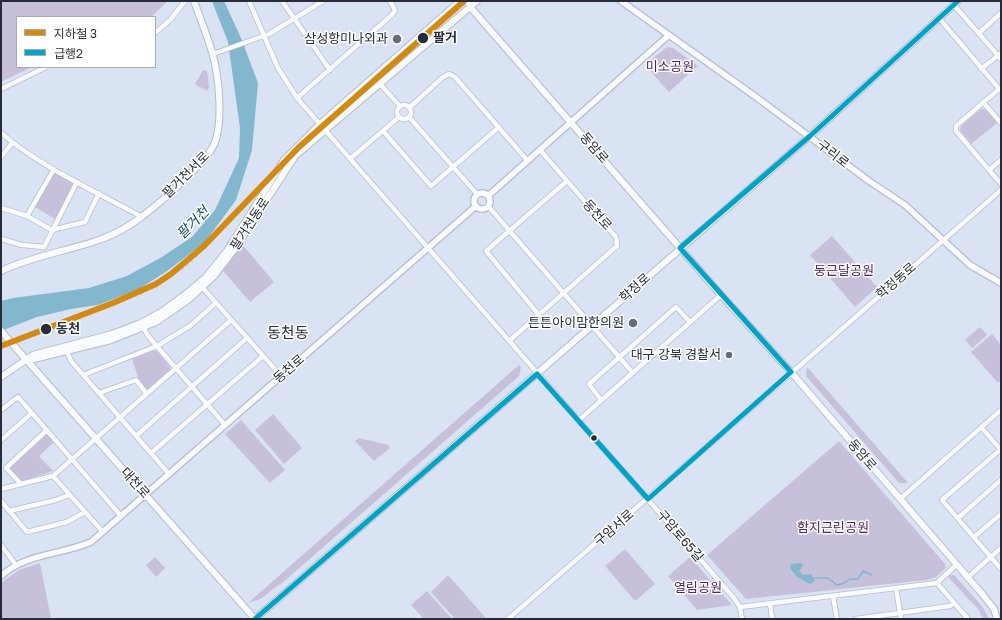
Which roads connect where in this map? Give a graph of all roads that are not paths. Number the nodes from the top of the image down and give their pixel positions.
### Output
1 (185, 1) edge
2 (194, 1) edge
3 (249, 1) edge
4 (282, 1) edge
5 (323, 1) edge
6 (390, 1) edge
7 (460, 1) edge
8 (468, 1) edge
9 (477, 1) edge
10 (621, 1) edge
11 (956, 3) edge
12 (471, 8) junction
13 (1001, 12) edge
14 (939, 18) junction
15 (293, 19) junction
16 (156, 32) edge
17 (979, 33) junction
18 (669, 35) junction
19 (263, 37) junction
20 (213, 54) junction
21 (1000, 55) edge
22 (44, 68) edge
23 (981, 69) junction
24 (330, 70) junction
25 (380, 84) junction
26 (1, 89) edge
27 (1000, 90) edge
28 (297, 98) junction
29 (983, 102) junction
30 (400, 106) junction
31 (409, 108) junction
32 (399, 117) junction
33 (409, 117) junction
34 (572, 123) junction
35 (1001, 123) edge
36 (320, 124) junction
37 (499, 127) junction
38 (325, 130) junction
39 (383, 131) junction
40 (1, 133) edge
41 (810, 136) junction
42 (12, 143) junction
43 (540, 150) junction
44 (1, 157) edge
45 (351, 158) junction
46 (527, 160) junction
47 (1001, 160) edge
48 (453, 167) junction
49 (54, 169) junction
50 (989, 170) junction
51 (567, 181) junction
52 (77, 182) junction
53 (1001, 184) edge
54 (1001, 190) edge
55 (99, 193) junction
56 (477, 194) junction
57 (488, 196) junction
58 (476, 206) junction
59 (488, 206) junction
60 (1, 208) edge
61 (28, 216) junction
62 (142, 217) junction
63 (52, 230) junction
64 (509, 231) junction
65 (1, 239) edge
66 (943, 241) junction
67 (44, 247) junction
68 (428, 248) junction
69 (680, 248) junction
70 (46, 255) junction
71 (1, 271) edge
72 (1001, 283) edge
73 (202, 287) junction
74 (563, 293) junction
75 (721, 295) junction
76 (216, 303) junction
77 (539, 314) junction
78 (231, 320) junction
79 (690, 322) junction
80 (592, 326) junction
81 (143, 327) junction
82 (1, 331) edge
83 (247, 338) junction
84 (509, 341) junction
85 (157, 346) junction
86 (67, 351) junction
87 (263, 356) junction
88 (618, 356) junction
89 (27, 360) junction
90 (177, 368) junction
91 (791, 372) junction
92 (633, 373) junction
93 (537, 374) junction
94 (84, 375) junction
95 (281, 376) junction
96 (1, 377) edge
97 (192, 386) junction
98 (99, 393) junction
99 (148, 394) junction
100 (601, 400) junction
101 (208, 404) junction
102 (1, 410) edge
103 (1001, 410) edge
104 (32, 413) junction
105 (121, 417) junction
106 (579, 420) junction
107 (225, 425) junction
108 (981, 427) junction
109 (47, 430) junction
110 (136, 436) junction
111 (96, 439) junction
112 (1, 440) edge
113 (1001, 450) edge
114 (151, 453) junction
115 (72, 460) junction
116 (169, 474) junction
117 (53, 476) junction
118 (1001, 480) edge
119 (21, 484) junction
120 (1, 489) edge
121 (145, 494) junction
122 (69, 495) junction
123 (648, 499) junction
124 (900, 499) junction
125 (1, 501) edge
126 (9, 511) junction
127 (85, 512) junction
128 (1001, 514) edge
129 (121, 516) junction
130 (958, 518) junction
131 (103, 532) junction
132 (974, 537) junction
133 (1, 545) edge
134 (1001, 548) edge
135 (991, 557) junction
136 (16, 565) junction
137 (956, 565) junction
138 (1001, 569) edge
139 (1, 576) edge
140 (967, 578) junction
141 (937, 583) junction
142 (896, 588) junction
143 (833, 596) junction
144 (770, 603) junction
145 (954, 603) junction
146 (740, 607) junction
147 (900, 613) junction
148 (255, 619) edge
149 (508, 619) edge
150 (742, 619) edge
151 (772, 619) edge
152 (837, 619) edge
153 (856, 619) edge
154 (901, 619) edge
155 (968, 619) edge
156 (997, 619) edge

1 - 16 street
2 - 20 main road, 팔거천서로
3 - 19 street, 구암로65길
4 - 15 street
5 - 15 street
6 - 24 street
7 - 36 main road, 팔거천동로
8 - 12 main road, 동암로
9 - 12 main road, 팔거천동로
10 - 18 street, 구리로
11 - 14 main road, 학정로
11 - 17 street
12 - 25 main road, 팔거천동로
12 - 34 main road, 동암로
13 - 17 street
14 - 23 street
14 - 41 main road, 학정로
15 - 19 street
15 - 24 street
17 - 21 street
18 - 34 street
18 - 41 street, 구리로
19 - 20 street
19 - 28 street, 구암로65길
20 - 62 main road, 팔거천서로
21 - 23 street
22 - 26 street
23 - 27 street
24 - 28 street
25 - 30 street
25 - 38 main road, 팔거천동로
27 - 29 street
28 - 36 street, 구암로65길
29 - 35 street
29 - 50 street
30 - 31 street
30 - 32 street
31 - 33 street
31 - 37 street
32 - 33 street
32 - 39 street
33 - 48 street
34 - 43 street
34 - 69 main road, 동암로
36 - 38 street, 구암로65길
36 - 89 main road, 팔거천동로
37 - 46 street
37 - 48 street
38 - 45 street, 구암로65길
38 - 73 main road, 팔거천동로
39 - 45 street
39 - 48 street
40 - 42 street
41 - 66 street, 구리로
41 - 69 main road, 학정로
42 - 44 street
42 - 49 street
43 - 46 street
43 - 51 street, 동천로
45 - 68 street, 구암로65길
46 - 57 street
47 - 50 street
48 - 56 street
49 - 52 street
49 - 61 street
50 - 53 street
51 - 64 street
51 - 74 street, 동천로
52 - 55 street
52 - 63 street
54 - 66 street, 학정동로
55 - 62 street
55 - 63 street
56 - 57 street
56 - 58 street
57 - 59 street
58 - 59 street
58 - 68 street, 동천로
59 - 64 street
60 - 61 street
61 - 63 street
62 - 70 main road, 팔거천서로
63 - 67 street
64 - 74 street
64 - 77 street
65 - 67 street
66 - 72 street, 구리로
66 - 91 street, 학정동로
67 - 70 street
68 - 84 street, 구암로65길
68 - 95 street, 동천로
69 - 75 main road, 동암로
69 - 80 main road, 학정로
70 - 71 main road, 팔거천서로
73 - 76 street
73 - 81 main road, 팔거천동로
74 - 77 street
74 - 80 street
75 - 79 street
75 - 91 main road, 동암로
76 - 78 street
76 - 85 street
77 - 84 street
78 - 83 street
78 - 90 street
79 - 88 street
79 - 92 street
80 - 88 street
80 - 93 main road, 학정로
81 - 85 street
81 - 86 main road, 팔거천동로
82 - 89 main road, 대천로
83 - 87 street
83 - 97 street
84 - 93 street, 구암로65길
85 - 90 street
85 - 94 street
86 - 89 main road, 팔거천동로
86 - 94 street
87 - 95 street
87 - 101 street
88 - 92 street
88 - 100 street
89 - 96 main road, 팔거천동로
89 - 111 main road, 대천로
90 - 97 street
90 - 99 street
91 - 123 street, 구암서로
91 - 124 main road, 동암로
92 - 100 street
93 - 106 street, 구암로65길
93 - 148 main road, 학정로
94 - 98 street
95 - 107 street, 동천로
97 - 101 street
97 - 110 street
98 - 99 street
98 - 105 street
99 - 105 street
100 - 106 street
101 - 107 street
101 - 114 street
102 - 104 street
103 - 108 street
104 - 109 street
104 - 112 street
105 - 110 street
105 - 111 street
106 - 123 street, 구암로65길
107 - 116 street, 동천로
108 - 113 street
108 - 124 street
109 - 115 street
109 - 119 street
110 - 114 street
111 - 115 street
111 - 121 main road, 대천로
113 - 130 street
114 - 116 street
115 - 117 street
115 - 129 street
116 - 121 street, 동천로
117 - 119 street
117 - 122 street
118 - 130 street
119 - 120 street
121 - 129 street, 동천로
121 - 148 main road, 대천로
122 - 126 street
122 - 127 street
123 - 146 street, 구암로65길
123 - 149 street, 구암서로
124 - 137 main road, 동암로
125 - 126 street
126 - 127 street
127 - 131 street
128 - 132 street
129 - 131 street, 동천로
130 - 132 street
131 - 136 street, 동천로
132 - 135 street
133 - 136 street
134 - 135 street
135 - 138 street
135 - 140 street
136 - 139 street, 동천로
137 - 140 main road, 동암로
137 - 141 street
140 - 156 main road, 동암로
141 - 142 street
141 - 145 street
142 - 143 street
142 - 147 street
143 - 144 street
143 - 152 street
144 - 146 street
144 - 151 street
145 - 147 street
145 - 155 street
146 - 150 street
147 - 153 street
147 - 154 street

